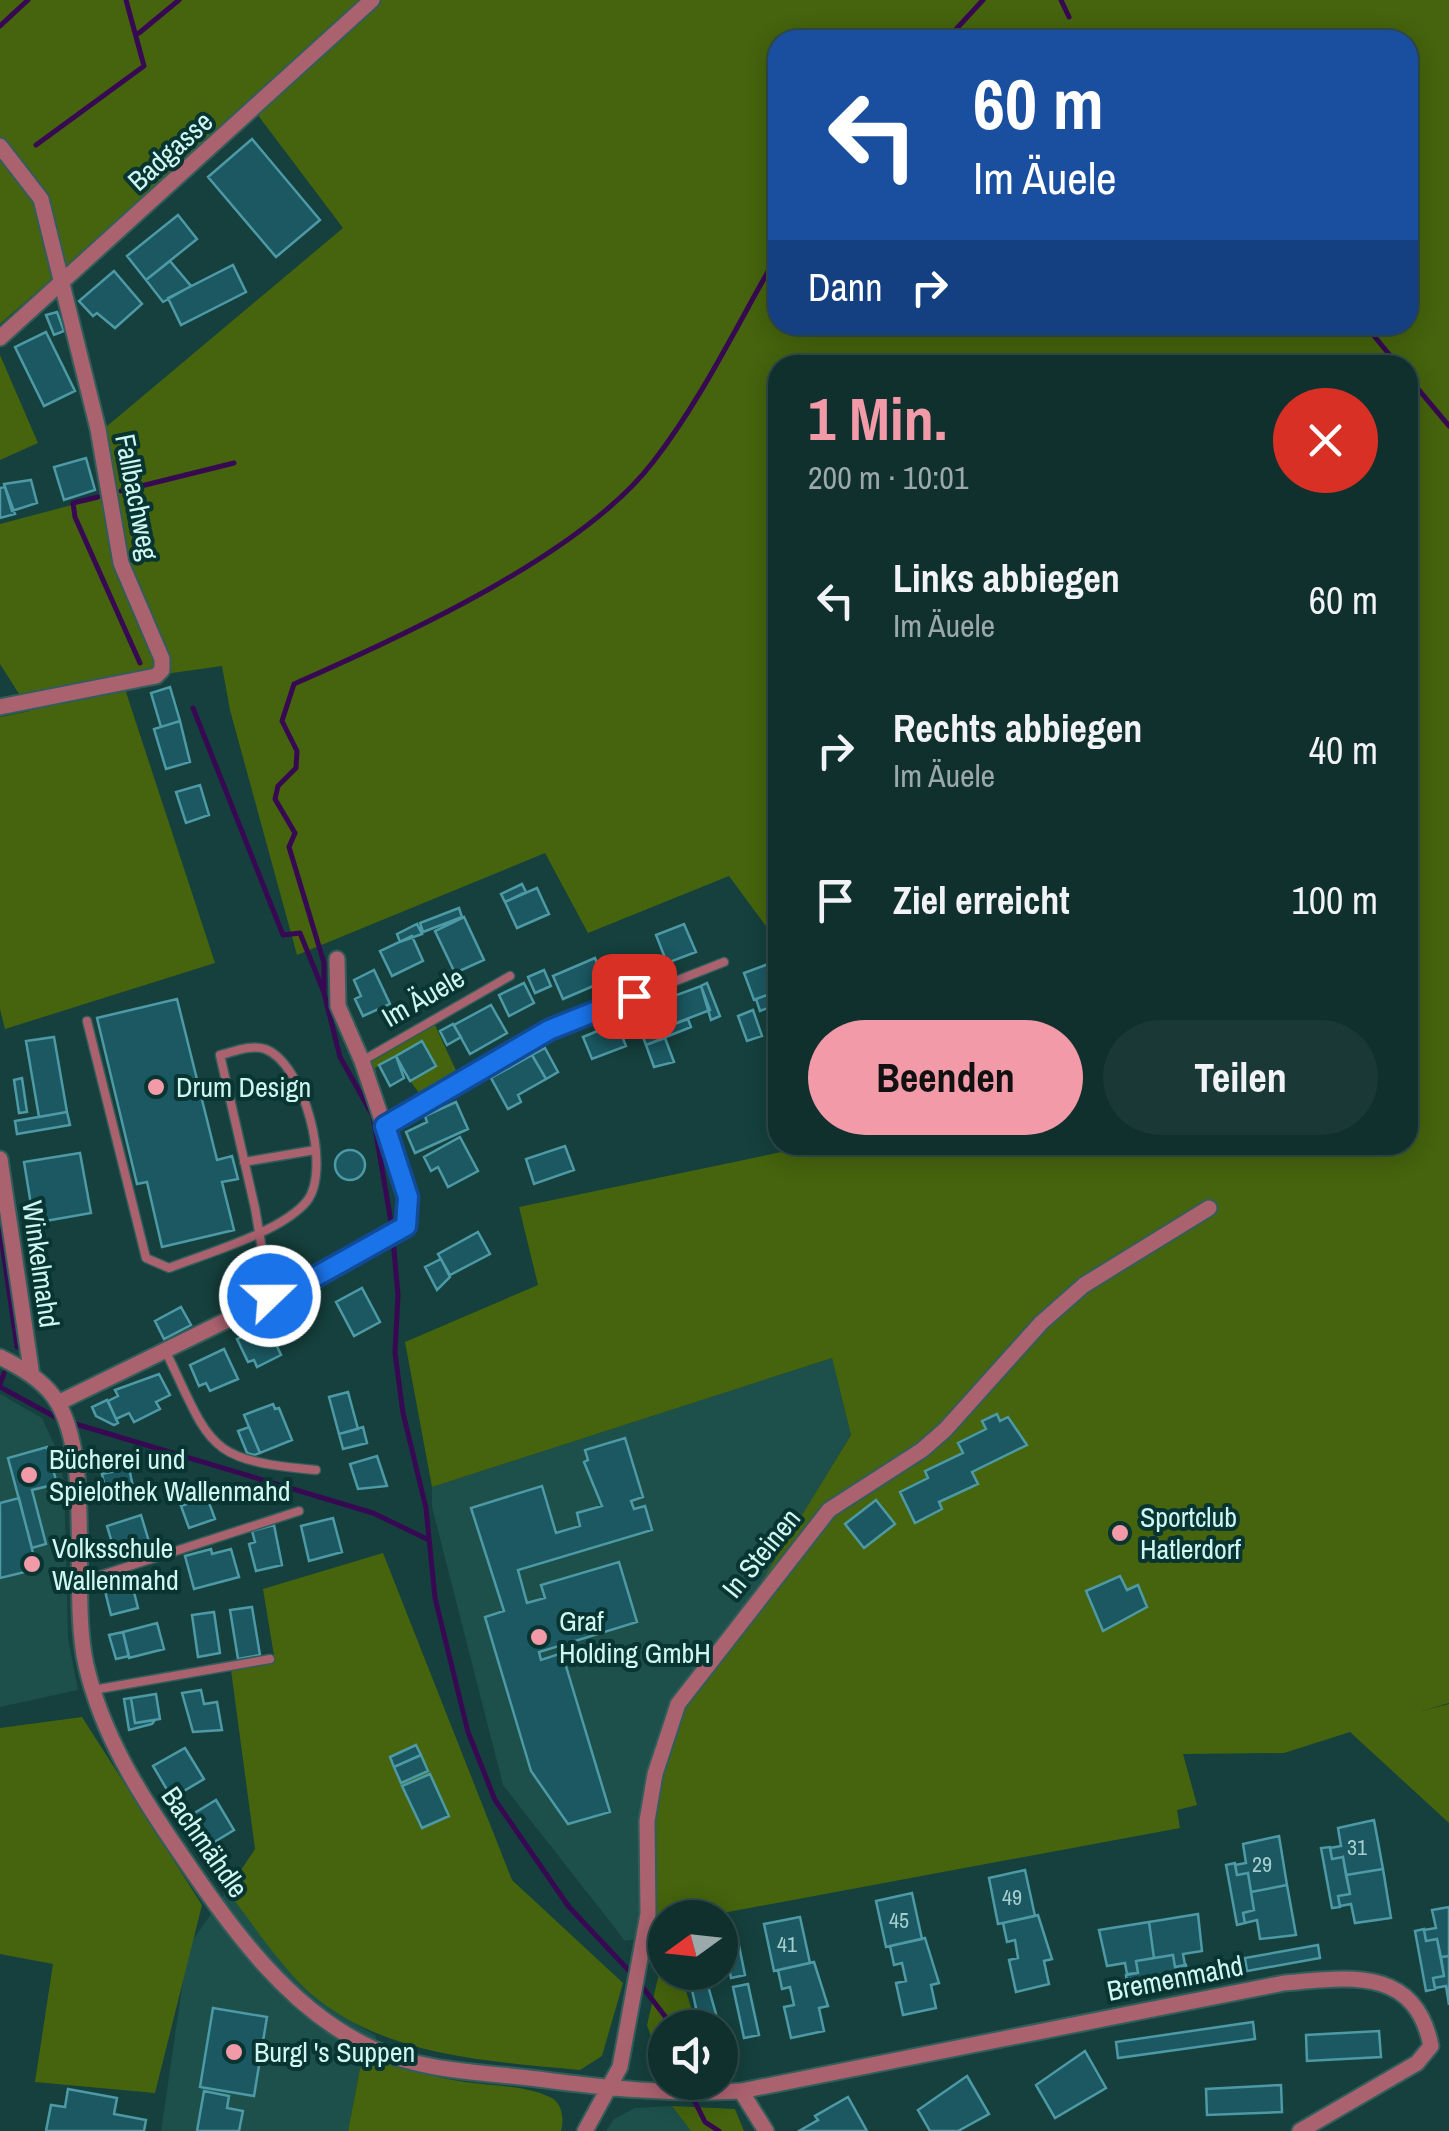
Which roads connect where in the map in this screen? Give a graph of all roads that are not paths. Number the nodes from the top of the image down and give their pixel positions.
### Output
1 (372, 0) edge
2 (0, 146) edge
3 (64, 284) junction
4 (0, 338) edge
5 (0, 707) edge
6 (336, 959) dead end
7 (724, 962) dead end
8 (510, 976) dead end
9 (87, 1021) dead end
10 (362, 1062) junction
11 (385, 1126) junction
12 (315, 1150) junction
13 (0, 1159) edge
14 (244, 1162) junction
15 (1208, 1208) dead end
16 (256, 1232) junction
17 (270, 1296) junction
18 (165, 1350) junction
19 (0, 1357) edge
20 (32, 1376) junction
21 (59, 1406) junction
22 (316, 1470) dead end
23 (299, 1511) dead end
24 (78, 1583) junction
25 (270, 1659) dead end
26 (93, 1690) junction
27 (607, 2090) junction
28 (741, 2090) junction
29 (585, 2131) edge
30 (766, 2131) edge
31 (1300, 2131) edge

1 - 3 street, Badgasse
2 - 3 street
3 - 4 street, Badgasse
3 - 5 street, Fallbachweg
6 - 10 street, Im Äuele
7 - 11 lane
8 - 10 lane, Im Äuele
9 - 16 lane
10 - 11 street, Im Äuele
11 - 17 street, Im Äuele
12 - 14 lane
12 - 14 lane
12 - 16 lane
13 - 20 street, Winkelmahd
14 - 16 lane
15 - 27 street, In Steinen
16 - 17 lane
17 - 18 street, Im Äuele
18 - 21 street, Im Äuele
18 - 22 lane
19 - 20 street, Bachmähdle
20 - 21 street, Bachmähdle
21 - 24 street, Bachmähdle
23 - 24 lane
24 - 26 street, Bachmähdle
25 - 26 lane
26 - 27 street, Bachmähdle
27 - 28 street, Bremenmahd
27 - 29 street
28 - 30 street
28 - 31 street, Bremenmahd

